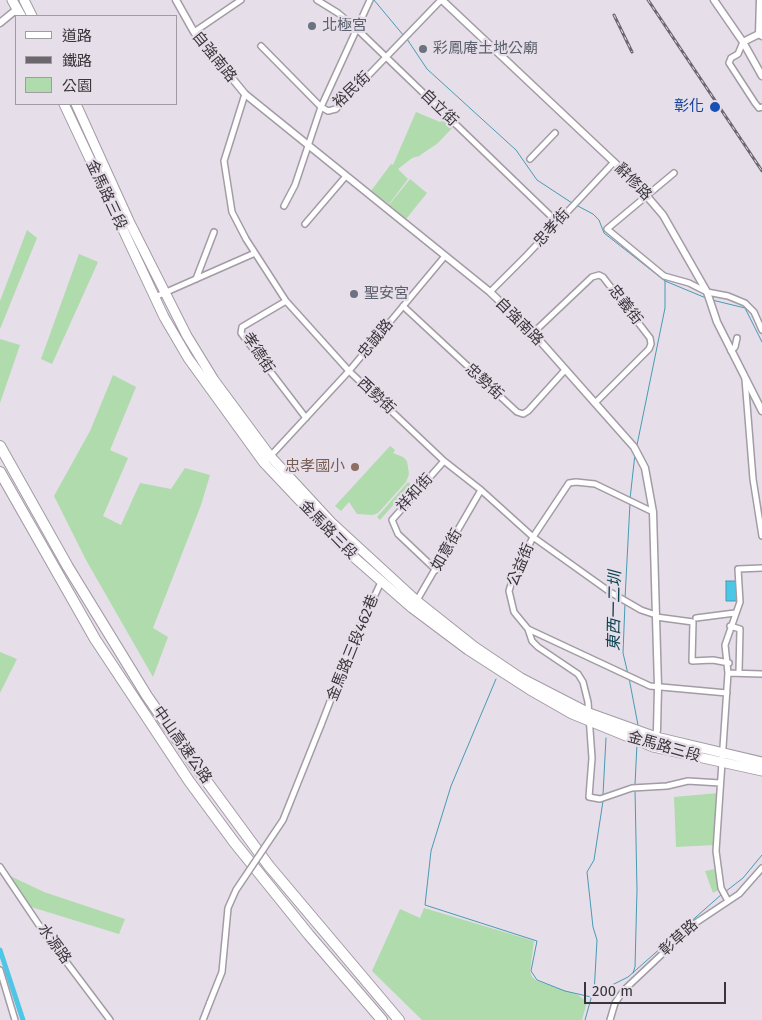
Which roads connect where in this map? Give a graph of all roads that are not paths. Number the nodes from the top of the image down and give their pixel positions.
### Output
1 (12, 0) edge
2 (24, 0) edge
3 (176, 0) edge
4 (242, 0) edge
5 (317, 0) edge
6 (370, 0) edge
7 (441, 0) edge
8 (714, 0) edge
9 (760, 0) edge
10 (19, 13) edge
11 (15, 15) edge
12 (32, 15) edge
13 (0, 23) edge
14 (358, 30) junction
15 (194, 32) junction
16 (761, 35) edge
17 (743, 42) junction
18 (262, 46) dead end
19 (386, 57) junction
20 (762, 76) edge
21 (245, 94) junction
22 (64, 105) edge
23 (76, 105) edge
24 (321, 107) junction
25 (762, 107) edge
26 (556, 133) dead end
27 (307, 145) junction
28 (530, 159) dead end
29 (614, 162) junction
30 (674, 173) dead end
31 (346, 176) junction
32 (646, 195) junction
33 (284, 206) dead end
34 (557, 222) junction
35 (305, 224) dead end
36 (214, 232) dead end
37 (255, 253) junction
38 (445, 256) junction
39 (196, 279) junction
40 (490, 292) junction
41 (166, 293) junction
42 (708, 297) junction
43 (155, 298) junction
44 (286, 301) junction
45 (403, 306) junction
46 (762, 330) edge
47 (532, 333) junction
48 (737, 338) dead end
49 (731, 350) junction
50 (565, 370) junction
51 (349, 371) junction
52 (744, 379) junction
53 (594, 403) junction
54 (762, 411) edge
55 (306, 418) junction
56 (0, 446) edge
57 (267, 460) junction
58 (444, 461) junction
59 (0, 472) edge
60 (481, 490) junction
61 (653, 512) junction
62 (762, 536) edge
63 (533, 537) junction
64 (762, 568) edge
65 (436, 570) junction
66 (386, 573) junction
67 (380, 582) junction
68 (414, 605) junction
69 (734, 613) junction
70 (656, 616) junction
71 (694, 620) junction
72 (730, 626) junction
73 (528, 629) junction
74 (728, 663) junction
75 (728, 672) junction
76 (739, 672) junction
77 (762, 674) edge
78 (658, 687) junction
79 (727, 693) junction
80 (589, 717) junction
81 (656, 737) junction
82 (653, 747) junction
83 (724, 753) junction
84 (762, 762) edge
85 (721, 763) junction
86 (762, 771) edge
87 (720, 783) junction
88 (0, 867) edge
89 (762, 868) edge
90 (727, 898) junction
91 (0, 970) edge
92 (6, 989) junction
93 (0, 990) edge
94 (15, 1020) edge
95 (110, 1020) edge
96 (203, 1020) edge
97 (382, 1020) edge
98 (399, 1020) edge
99 (610, 1020) edge

1 - 10 main road
2 - 12 main road
3 - 15 street, 自強南路
4 - 15 street
5 - 14 street, 自立街
6 - 14 street
7 - 19 street, 裕民街
7 - 29 street, 辭修路
8 - 17 street
9 - 16 street
11 - 13 street
14 - 19 street, 自立街
14 - 24 street
15 - 21 street, 自強南路
16 - 17 street
17 - 20 street
17 - 25 street
18 - 24 street, 裕民街
19 - 24 street, 裕民街
19 - 34 street, 自立街
21 - 27 street, 自強南路
21 - 37 street, 西勢街
22 - 43 main road, 金馬路三段
23 - 41 main road, 金馬路三段
24 - 27 street
26 - 28 street
27 - 31 street, 自強南路
27 - 33 street
29 - 32 street, 辭修路
29 - 34 street, 忠孝街
30 - 32 street
31 - 35 street
31 - 38 street, 自強南路
32 - 42 street, 辭修路
32 - 42 street
34 - 40 street, 忠孝街
36 - 39 street
37 - 39 street
37 - 44 street, 西勢街
38 - 40 street, 自強南路
38 - 45 street, 忠誠路
39 - 41 street
40 - 47 street, 自強南路
41 - 43 street
41 - 57 main road, 金馬路三段
42 - 46 street
42 - 49 street, 辭修路
43 - 57 main road, 金馬路三段
44 - 51 street, 西勢街
44 - 55 street, 孝德街
45 - 50 street, 忠勢街
45 - 51 street, 忠誠路
47 - 50 street, 自強南路
47 - 53 street, 忠義街
48 - 49 street
49 - 52 street, 辭修路
50 - 53 street, 自強南路
51 - 55 street, 忠誠路
51 - 58 street, 西勢街
52 - 54 street, 辭修路
52 - 62 street
53 - 61 street, 自強南路
55 - 57 street, 忠誠路
56 - 98 highway, 中山高速公路
57 - 66 main road, 金馬路三段
57 - 67 main road, 金馬路三段
58 - 60 street, 西勢街
58 - 65 street, 祥和街
59 - 97 highway, 中山高速公路
60 - 63 street, 西勢街
60 - 65 street, 如意街
61 - 63 street, 公益街
61 - 70 street, 自強南路
63 - 70 street, 西勢街
63 - 73 street, 公益街
64 - 69 street
65 - 68 street, 如意街
66 - 67 street, 金馬路三段462巷
66 - 68 main road, 金馬路三段
67 - 68 main road, 金馬路三段
67 - 96 street, 金馬路三段462巷, bridge
68 - 80 main road, 金馬路三段
69 - 71 street, 西勢街
69 - 72 street
70 - 71 street, 西勢街
70 - 78 street, 自強南路
71 - 74 street
72 - 74 street
72 - 76 street
73 - 78 street, 公益街
73 - 80 street
74 - 75 street
75 - 76 street
75 - 79 street
76 - 77 street
78 - 79 street, 公益街
78 - 81 street, 自強南路
79 - 83 street
80 - 81 main road, 金馬路三段
80 - 82 main road, 金馬路三段
80 - 87 street
81 - 82 street, 自強南路
81 - 83 main road, 金馬路三段
82 - 85 main road, 金馬路三段
83 - 84 main road, 金馬路三段
83 - 85 street
85 - 86 main road, 金馬路三段
85 - 87 street
87 - 90 street
88 - 95 street, 水源路
89 - 90 street, 彰草路
90 - 99 street, 彰草路
91 - 92 street
92 - 93 street
92 - 94 street

